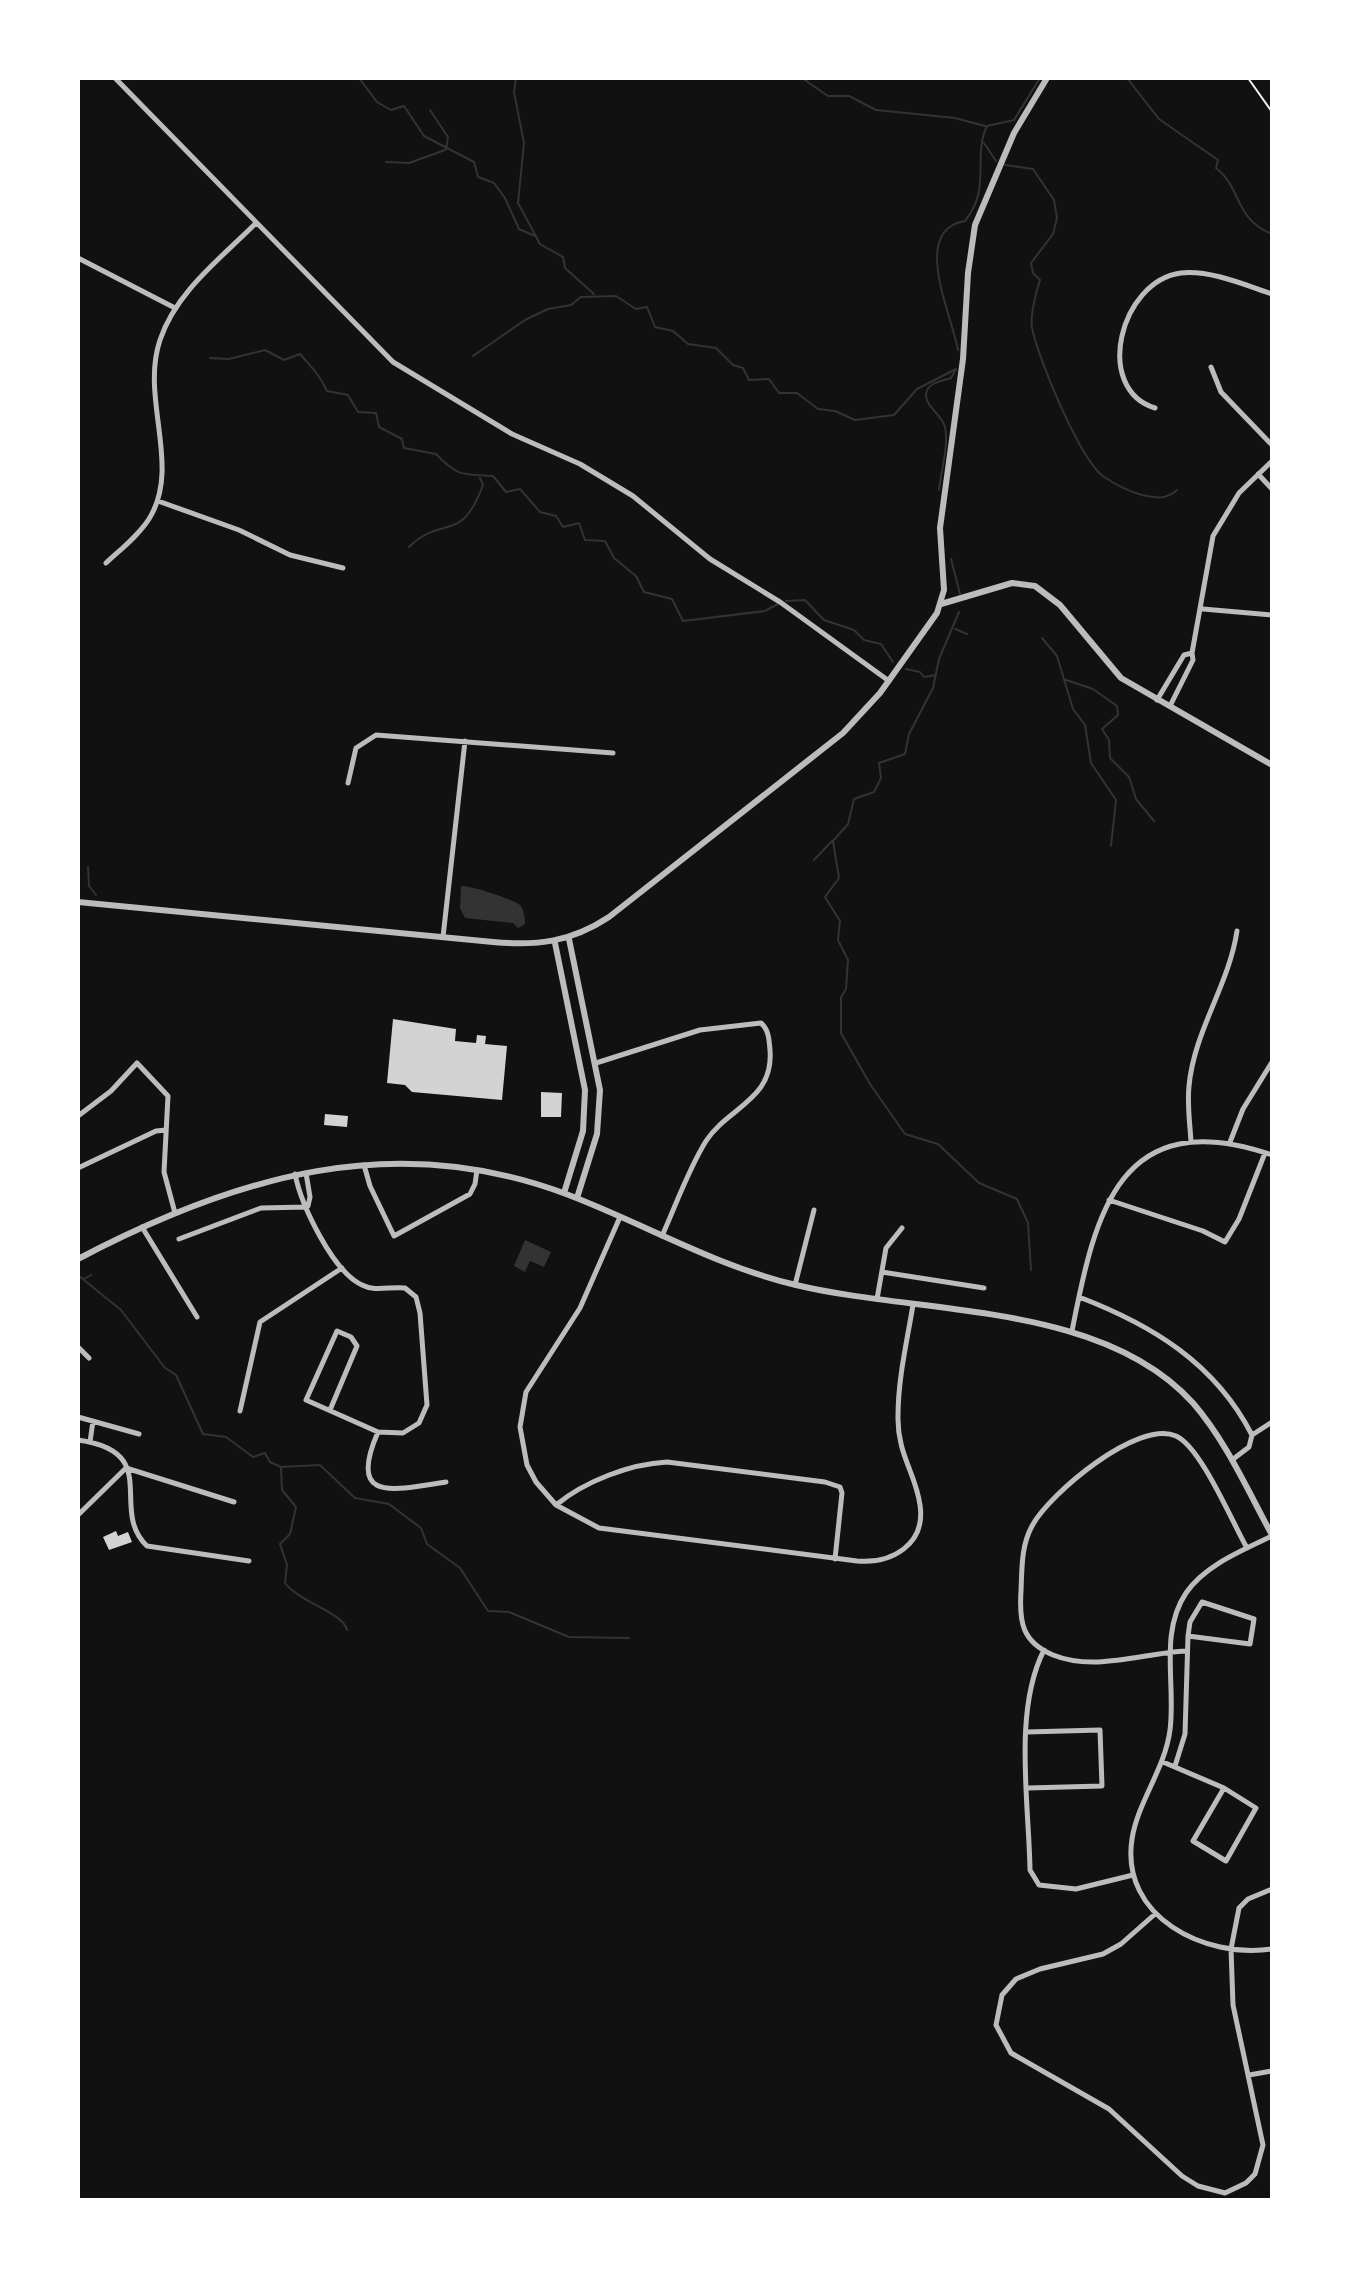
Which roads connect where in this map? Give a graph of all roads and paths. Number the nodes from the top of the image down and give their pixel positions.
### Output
1 (115, 78) edge
2 (1047, 78) edge
3 (1248, 78) edge
4 (1272, 112) edge
5 (255, 224) junction
6 (78, 258) edge
7 (1272, 294) edge
8 (175, 308) junction
9 (1211, 367) dead end
10 (1155, 408) dead end
11 (1272, 445) edge
12 (1272, 461) edge
13 (1258, 474) junction
14 (1272, 489) edge
15 (158, 501) junction
16 (106, 563) dead end
17 (343, 568) dead end
18 (941, 604) junction
19 (1203, 609) junction
20 (1272, 615) edge
21 (1192, 653) junction
22 (889, 681) junction
23 (1157, 700) junction
24 (1169, 707) junction
25 (465, 741) junction
26 (613, 753) dead end
27 (1272, 765) edge
28 (348, 783) dead end
29 (78, 902) edge
30 (1237, 931) dead end
31 (443, 937) junction
32 (569, 939) junction
33 (555, 943) junction
34 (1272, 1062) edge
35 (596, 1063) junction
36 (78, 1116) edge
37 (166, 1130) junction
38 (1191, 1142) junction
39 (1230, 1142) junction
40 (1265, 1153) junction
41 (1272, 1155) edge
42 (364, 1164) junction
43 (78, 1168) edge
44 (477, 1170) junction
45 (306, 1171) junction
46 (295, 1173) junction
47 (564, 1193) junction
48 (577, 1198) junction
49 (1109, 1200) junction
50 (307, 1207) junction
51 (814, 1210) dead end
52 (175, 1213) junction
53 (620, 1217) junction
54 (142, 1227) junction
55 (902, 1228) dead end
56 (662, 1236) junction
57 (179, 1239) dead end
58 (78, 1259) edge
59 (342, 1268) junction
60 (882, 1272) junction
61 (795, 1285) junction
62 (984, 1288) dead end
63 (1079, 1297) junction
64 (877, 1299) junction
65 (913, 1305) junction
66 (197, 1317) dead end
67 (1072, 1331) junction
68 (78, 1347) edge
69 (89, 1358) dead end
70 (330, 1410) junction
71 (240, 1411) dead end
72 (78, 1417) edge
73 (93, 1421) junction
74 (1272, 1422) edge
75 (378, 1432) junction
76 (139, 1434) dead end
77 (1252, 1435) junction
78 (78, 1440) edge
79 (90, 1442) junction
80 (1231, 1461) junction
81 (126, 1468) junction
82 (446, 1482) dead end
83 (234, 1502) dead end
84 (556, 1505) junction
85 (78, 1515) edge
86 (1272, 1535) edge
87 (1247, 1548) junction
88 (835, 1559) junction
89 (249, 1561) dead end
90 (1188, 1636) junction
91 (1044, 1650) junction
92 (1186, 1651) junction
93 (1170, 1652) junction
94 (1027, 1732) junction
95 (1163, 1762) junction
96 (1175, 1766) junction
97 (1028, 1788) junction
98 (1224, 1788) junction
99 (1133, 1875) junction
100 (1272, 1889) edge
101 (1155, 1914) junction
102 (1231, 1949) junction
103 (1272, 1949) edge
104 (1272, 2071) edge
105 (1249, 2075) junction
106 (1225, 2196) edge

1 - 5 street
2 - 18 street
3 - 4 path
5 - 8 street
5 - 22 street
6 - 8 street
7 - 10 street
8 - 15 street
9 - 11 street
12 - 13 street
13 - 14 street
13 - 19 street
15 - 16 street
15 - 17 street
18 - 22 street
18 - 23 street
19 - 20 street
19 - 21 street
21 - 23 street
21 - 24 street
22 - 32 street
23 - 24 street
24 - 27 street
25 - 26 street
25 - 28 street
25 - 31 street
29 - 31 street
30 - 38 street
31 - 33 street
32 - 33 street
32 - 35 street
33 - 47 street
34 - 39 street
35 - 48 street
35 - 56 street
36 - 37 street
37 - 43 street
37 - 52 street
38 - 39 street
38 - 49 street
39 - 40 street
40 - 41 street
40 - 49 street
42 - 44 street
42 - 44 street
42 - 45 street
44 - 47 street
45 - 46 street
45 - 50 street
46 - 50 street
46 - 52 street
47 - 48 street
48 - 53 street
49 - 63 street
50 - 57 street
50 - 59 street
51 - 61 street
52 - 54 street
53 - 56 street
53 - 84 street
54 - 58 street
54 - 66 street
55 - 60 street
56 - 61 street
59 - 71 street
59 - 75 street
60 - 62 street
60 - 64 street
61 - 64 street
63 - 67 street
63 - 77 street
64 - 65 street
65 - 67 street
65 - 88 street
67 - 80 street
68 - 69 street
70 - 70 street
70 - 75 street
72 - 73 street
73 - 76 street
73 - 79 street
74 - 77 street
75 - 82 street
77 - 80 street
78 - 79 street
79 - 81 street
80 - 86 street
81 - 83 street
81 - 85 street
81 - 89 street
84 - 88 street
84 - 88 street
86 - 87 street
87 - 91 street
87 - 93 street
90 - 90 street
90 - 92 street
91 - 93 street
91 - 94 street
92 - 93 street
92 - 96 street
93 - 95 street
94 - 97 street
94 - 97 street
95 - 96 street
95 - 99 street
96 - 98 street
97 - 99 street
98 - 98 street
99 - 101 street
100 - 102 street
101 - 102 street
101 - 106 street
102 - 103 street
102 - 105 street
104 - 105 street
105 - 106 street

